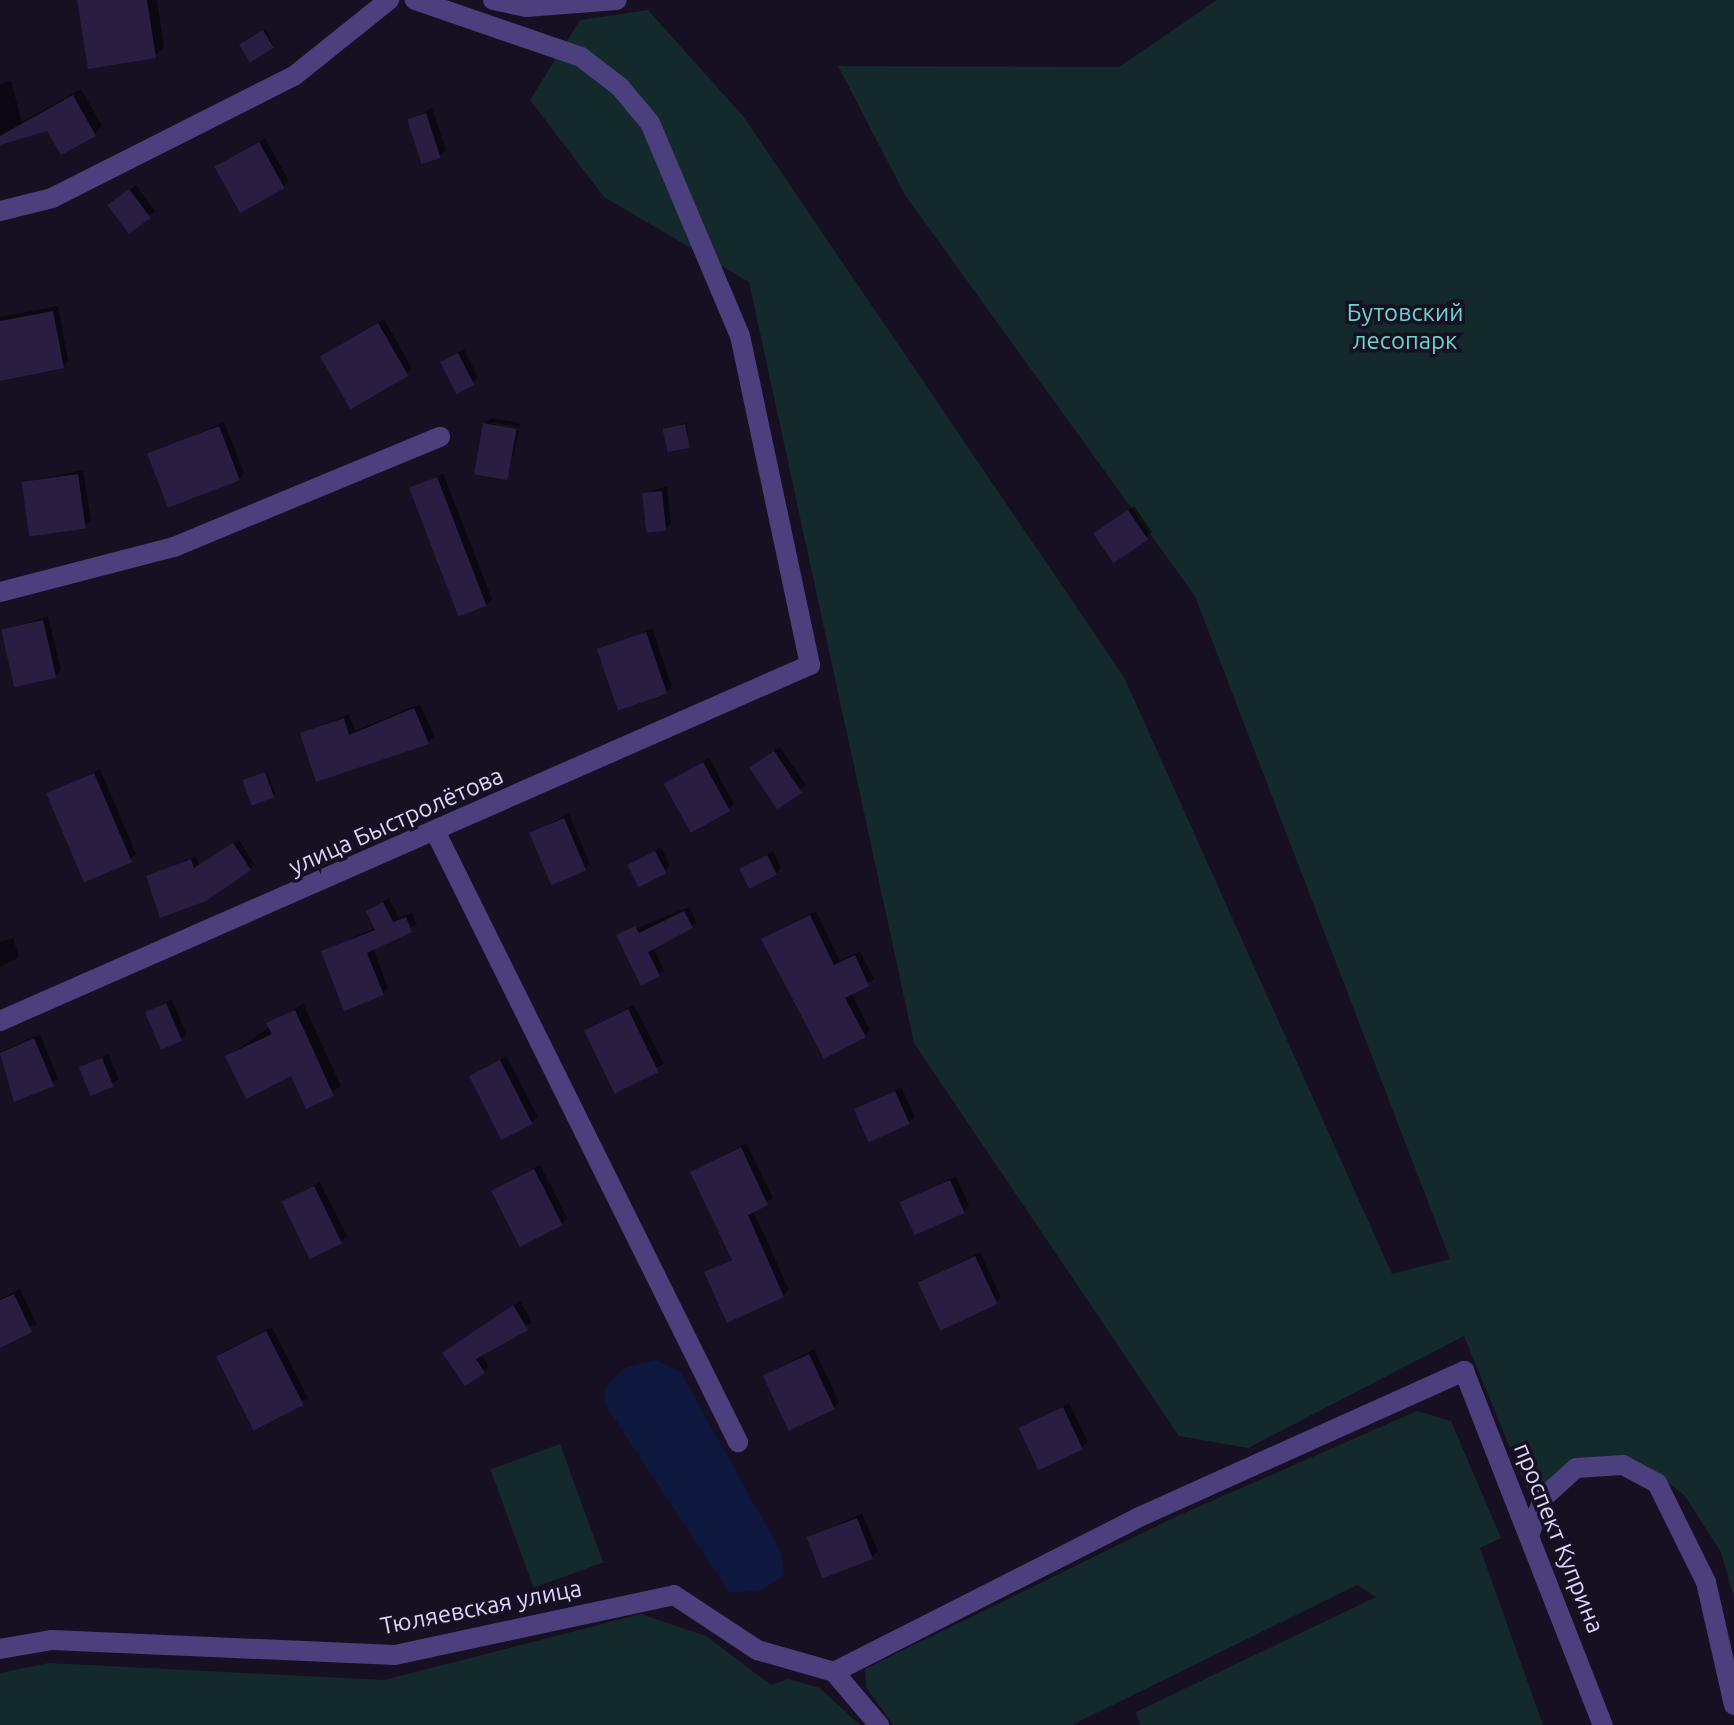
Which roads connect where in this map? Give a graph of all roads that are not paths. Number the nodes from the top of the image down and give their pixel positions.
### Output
1 (389, 0) edge
2 (415, 0) edge
3 (493, 0) edge
4 (617, 0) edge
5 (0, 211) edge
6 (440, 437) dead end
7 (0, 592) edge
8 (436, 833) junction
9 (0, 1021) edge
10 (738, 1442) dead end
11 (1530, 1533) junction
12 (0, 1649) edge
13 (834, 1672) junction
14 (1734, 1707) edge
15 (879, 1725) edge
16 (1603, 1725) edge
17 (1734, 1725) edge

1 - 5 street
2 - 8 street, улица Быстролётова
3 - 4 street
6 - 7 street
8 - 9 street, улица Быстролётова
8 - 10 street
11 - 13 street, проспект Куприна
11 - 14 street
11 - 16 street, проспект Куприна
12 - 13 street, Тюляевская улица
13 - 15 street
14 - 17 street

